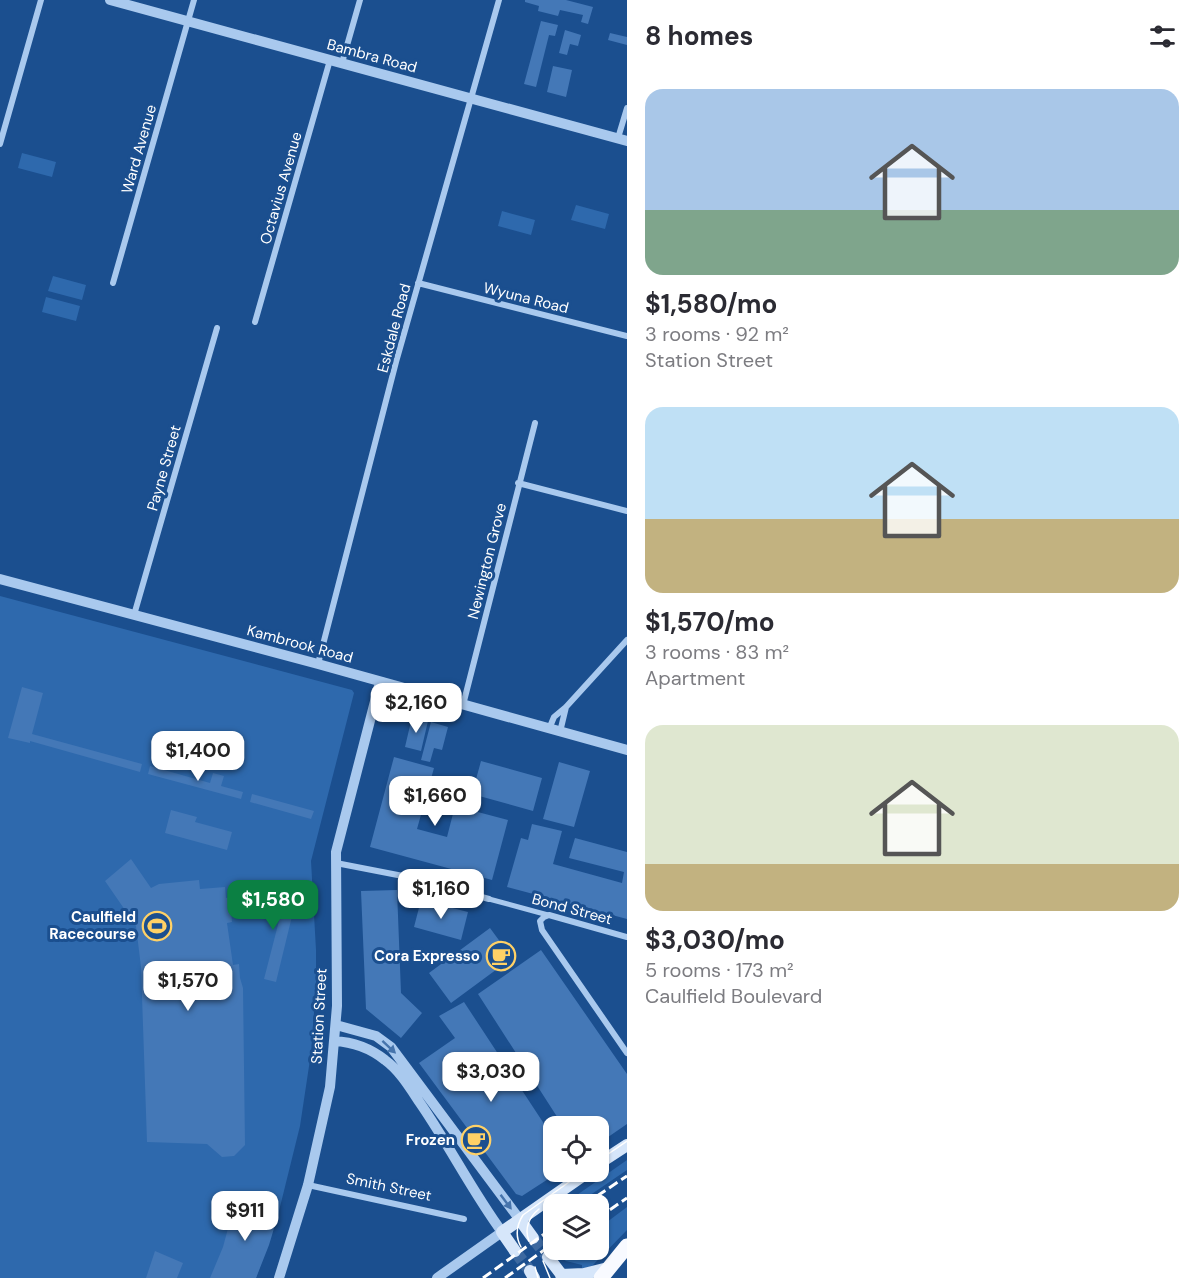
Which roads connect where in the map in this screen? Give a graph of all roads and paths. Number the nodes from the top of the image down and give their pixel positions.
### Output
1 (41, 0) edge
2 (110, 0) edge
3 (194, 0) edge
4 (360, 0) edge
5 (500, 0) edge
6 (188, 21) junction
7 (330, 60) junction
8 (342, 63) junction
9 (471, 98) junction
10 (627, 108) edge
11 (623, 139) edge
12 (0, 144) edge
13 (113, 283) dead end
14 (418, 283) junction
15 (255, 322) dead end
16 (217, 328) dead end
17 (627, 336) edge
18 (535, 423) dead end
19 (519, 483) junction
20 (627, 511) edge
21 (0, 579) edge
22 (134, 616) junction
23 (627, 640) edge
24 (318, 664) junction
25 (380, 682) junction
26 (463, 705) junction
27 (566, 707) junction
28 (555, 730) junction
29 (627, 750) edge
30 (335, 863) junction
31 (489, 899) joint
32 (548, 915) junction
33 (627, 937) edge
34 (336, 1025) junction
35 (334, 1041) junction
36 (627, 1053) edge
37 (627, 1145) edge
38 (609, 1157) edge
39 (574, 1182) edge
40 (308, 1185) junction
41 (464, 1219) dead end
42 (520, 1220) junction
43 (502, 1232) junction
44 (533, 1238) tunnel mouth
45 (627, 1246) edge
46 (515, 1251) tunnel mouth
47 (550, 1261) tunnel mouth
48 (604, 1273) edge
49 (560, 1277) edge
50 (279, 1278) edge
51 (436, 1278) edge

1 - 12 street
2 - 6 street, Bambra Road
3 - 6 street, Ward Avenue
4 - 8 street
5 - 9 street, Eskdale Road
6 - 7 street, Bambra Road
6 - 13 street, Ward Avenue
7 - 8 street, Bambra Road
7 - 15 street, Octavius Avenue
8 - 9 street, Bambra Road
9 - 11 street, Bambra Road
9 - 14 street, Eskdale Road
10 - 11 street
14 - 17 street, Wyuna Road
14 - 24 street, Eskdale Road
16 - 22 street, Payne Street
18 - 19 street, Newington Grove
19 - 20 street
19 - 26 street, Newington Grove
21 - 22 street, Kambrook Road
22 - 24 street, Kambrook Road
23 - 27 street
24 - 25 street, Kambrook Road
25 - 26 street, Kambrook Road
25 - 30 street, Station Street
26 - 28 street, Kambrook Road
27 - 28 street
27 - 28 street
28 - 29 street, Kambrook Road
30 - 31 street, Bond Street
30 - 34 street, Station Street
31 - 32 street, Bond Street
32 - 33 street, Bond Street
32 - 36 street
34 - 35 street, Station Street
34 -> 42 street
35 - 40 street, Station Street
35 - 43 street
37 - 38 main road
39 - 42 main road
40 - 41 street, Smith Street
40 - 50 street, Station Street
42 - 43 main road
42 - 44 main road
43 - 46 main road
43 - 51 street
45 - 48 highway
47 - 49 main road
48 - 49 main road

